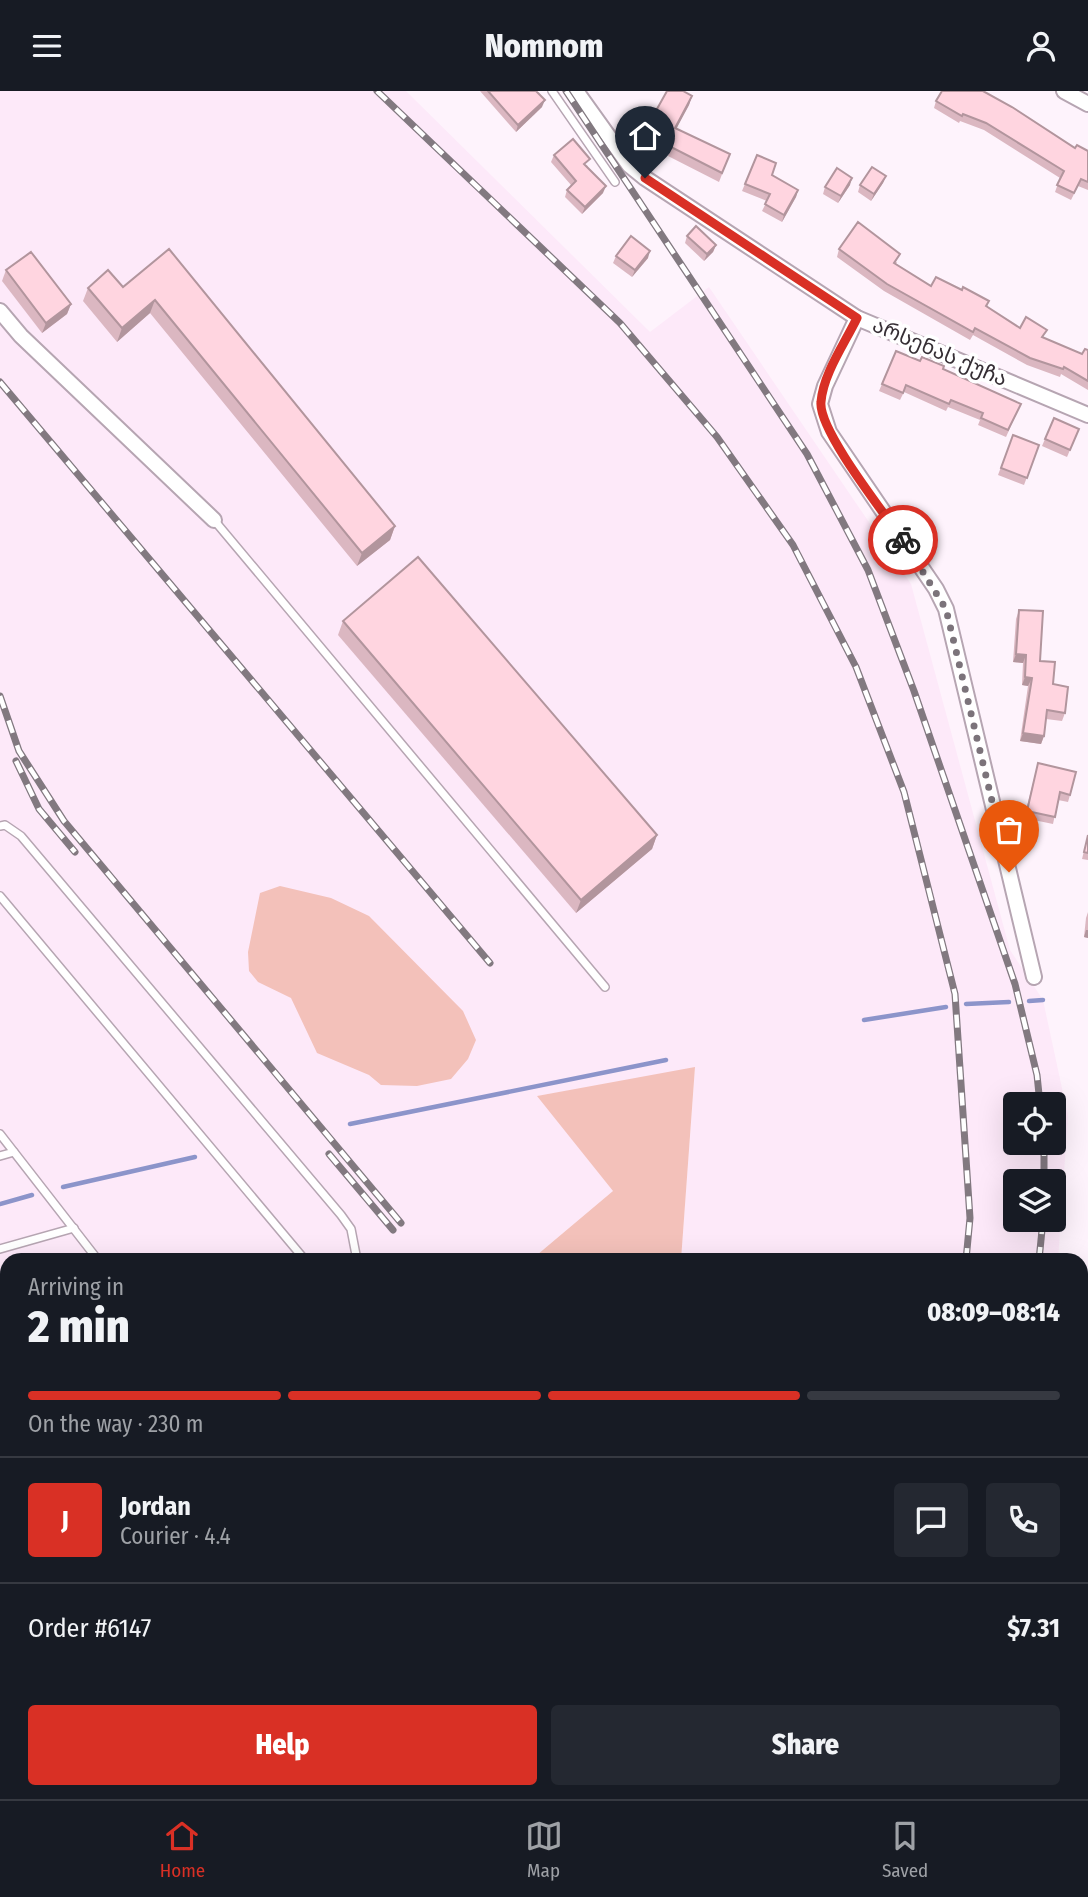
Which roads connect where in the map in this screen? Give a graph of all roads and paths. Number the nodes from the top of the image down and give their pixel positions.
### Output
1 (552, 91) edge
2 (576, 91) edge
3 (1064, 91) edge
4 (1088, 104) edge
5 (615, 182) dead end
6 (0, 311) edge
7 (857, 318) junction
8 (1088, 415) edge
9 (214, 520) joint
10 (0, 826) edge
11 (0, 896) edge
12 (1034, 977) dead end
13 (606, 987) dead end
14 (0, 1134) edge
15 (14, 1152) junction
16 (0, 1156) edge
17 (74, 1228) junction
18 (0, 1249) edge
19 (93, 1253) edge
20 (299, 1253) edge
21 (356, 1253) edge

1 - 5 lane
2 - 7 street, არსენას ქუჩა
3 - 4 street
6 - 9 street
7 - 8 street, არსენას ქუჩა
7 - 12 street
9 - 13 lane
10 - 21 lane
11 - 20 lane
14 - 15 lane
15 - 16 lane
15 - 17 lane
17 - 18 lane
17 - 19 lane

